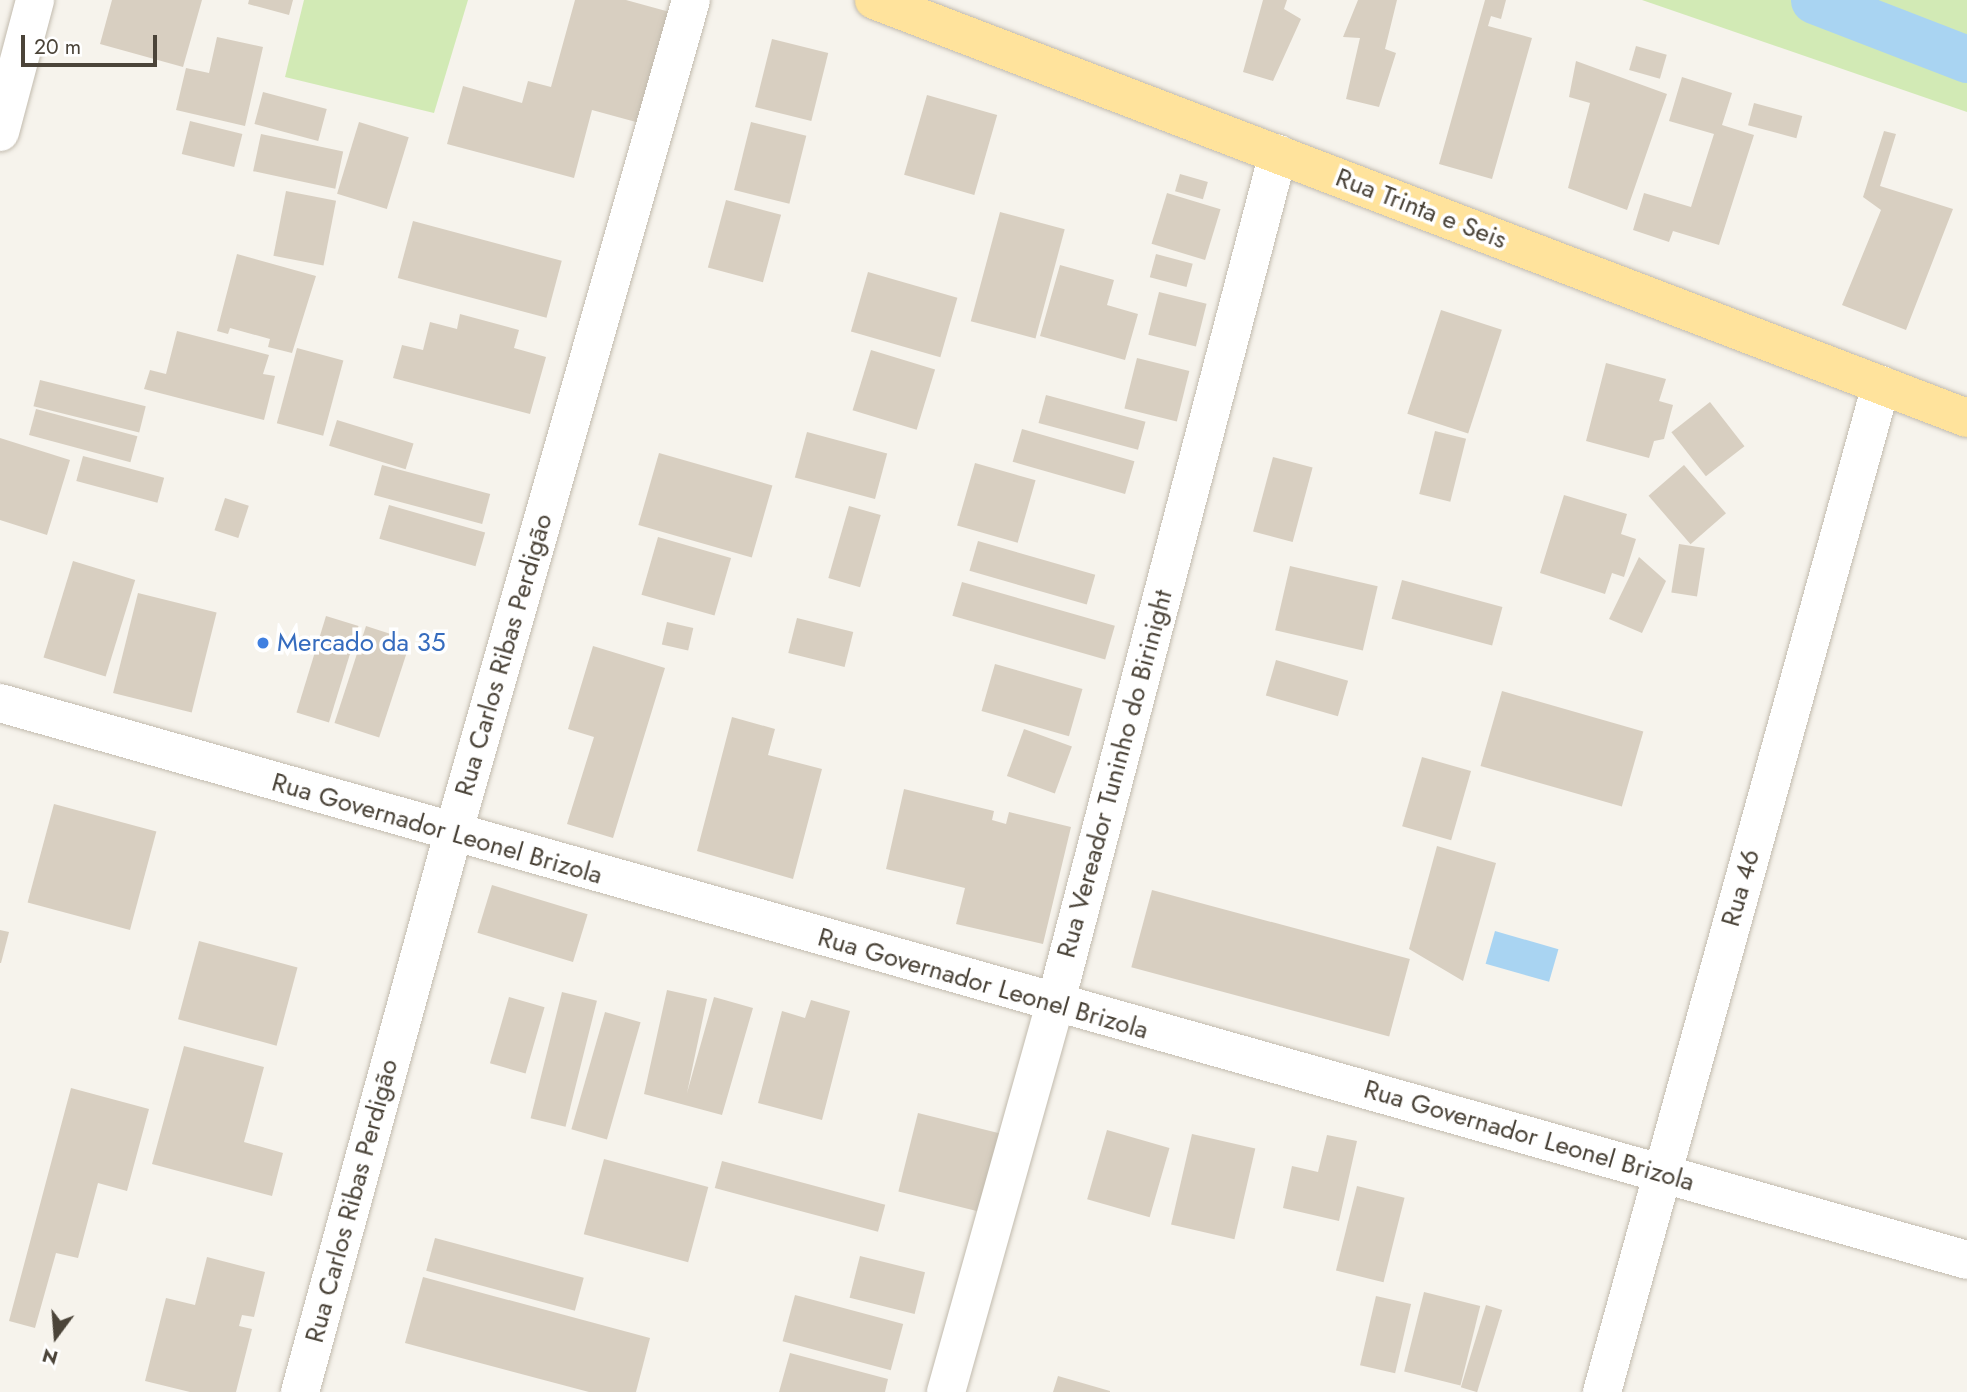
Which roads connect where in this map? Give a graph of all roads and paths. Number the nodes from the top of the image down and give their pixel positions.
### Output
1 (35, 0) edge
2 (691, 0) edge
3 (874, 0) edge
4 (0, 132) edge
5 (1278, 154) junction
6 (1881, 385) junction
7 (1967, 418) edge
8 (0, 703) edge
9 (453, 834) junction
10 (1055, 1005) junction
11 (1662, 1173) junction
12 (1967, 1260) edge
13 (300, 1392) edge
14 (946, 1392) edge
15 (1602, 1392) edge

1 - 4 street
2 - 9 street, Rua Carlos Ribas Perdigão
3 - 5 main road, Rua Trinta e Seis
5 - 6 main road, Rua Trinta e Seis
5 - 10 street, Rua Vereador Tuninho do Birinight
6 - 7 main road, Rua Trinta e Seis
6 - 11 street, Rua 46
8 - 9 street, Rua Governador Leonel Brizola
9 - 10 street, Rua Governador Leonel Brizola
9 - 13 street, Rua Carlos Ribas Perdigão
10 - 11 street, Rua Governador Leonel Brizola
10 - 14 street, Rua Vereador Tuninho do Birinight
11 - 12 street, Rua Governador Leonel Brizola
11 - 15 street, Rua 46

